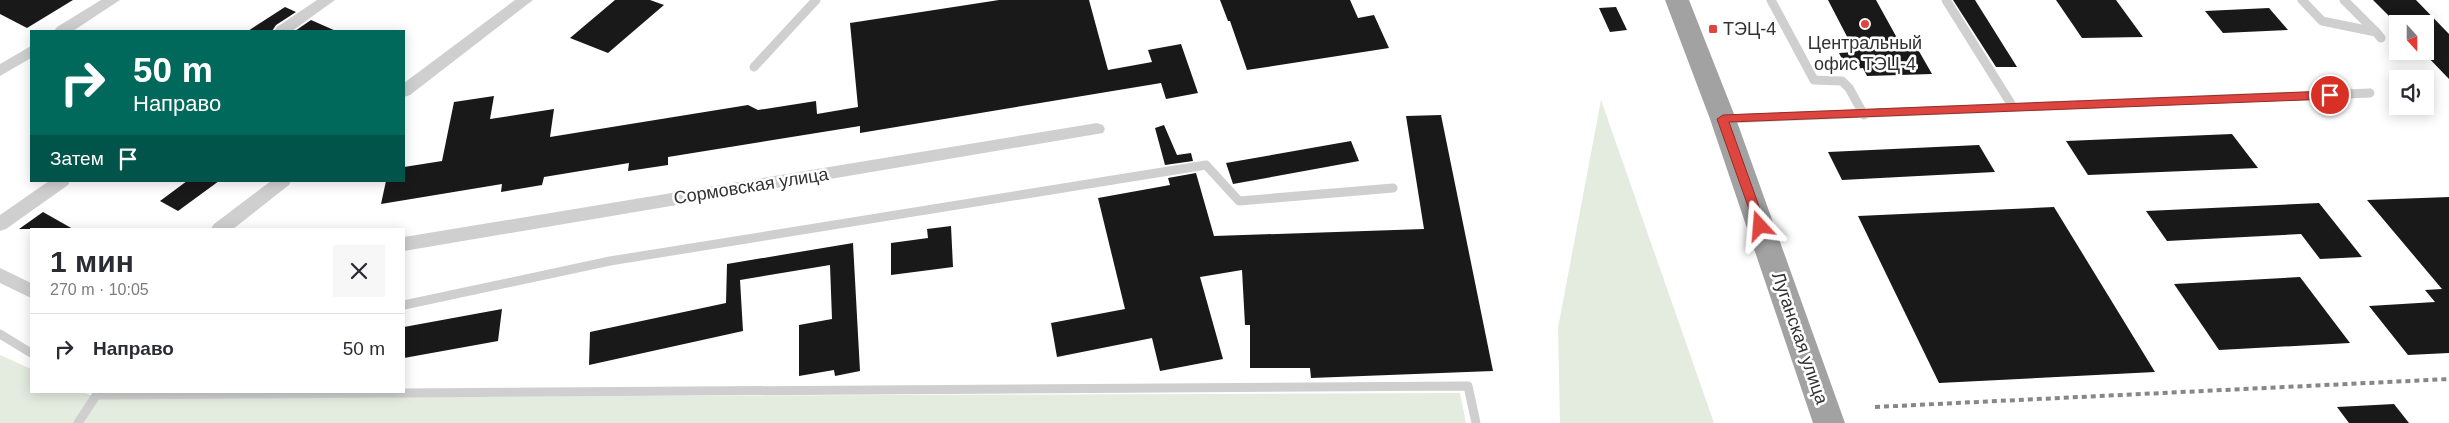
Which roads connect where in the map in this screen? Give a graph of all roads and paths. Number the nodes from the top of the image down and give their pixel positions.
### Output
1 (112, 0) edge
2 (327, 0) edge
3 (525, 0) edge
4 (816, 0) edge
5 (1677, 0) edge
6 (1771, 0) edge
7 (1946, 0) edge
8 (2302, 0) edge
9 (2344, 0) edge
10 (64, 30) edge
11 (283, 30) edge
12 (30, 52) edge
13 (754, 67) dead end
14 (0, 70) edge
15 (405, 90) edge
16 (2370, 93) dead end
17 (2013, 107) junction
18 (1864, 115) junction
19 (1723, 119) junction
20 (1098, 129) dead end
21 (61, 182) edge
22 (282, 182) edge
23 (1394, 188) dead end
24 (247, 208) junction
25 (0, 224) edge
26 (221, 228) edge
27 (240, 228) edge
28 (405, 244) edge
29 (0, 275) edge
30 (30, 291) edge
31 (405, 305) edge
32 (0, 334) edge
33 (30, 352) edge
34 (405, 391) edge
35 (98, 393) edge
36 (78, 423) edge
37 (1476, 423) edge
38 (1829, 423) edge

1 - 10 street
2 - 11 street
3 - 15 street
4 - 13 lane
5 - 19 highway, Луганская улица
6 - 18 lane
7 - 17 lane
8 - 9 lane
12 - 14 street
16 - 17 lane
17 - 18 lane
18 - 19 lane
19 - 38 highway, Луганская улица
20 - 28 street, Сормовская улица
21 - 25 street
22 - 24 street
23 - 31 lane
24 - 26 street
24 - 27 street
29 - 30 street
32 - 33 lane
34 - 37 lane
35 - 36 lane

